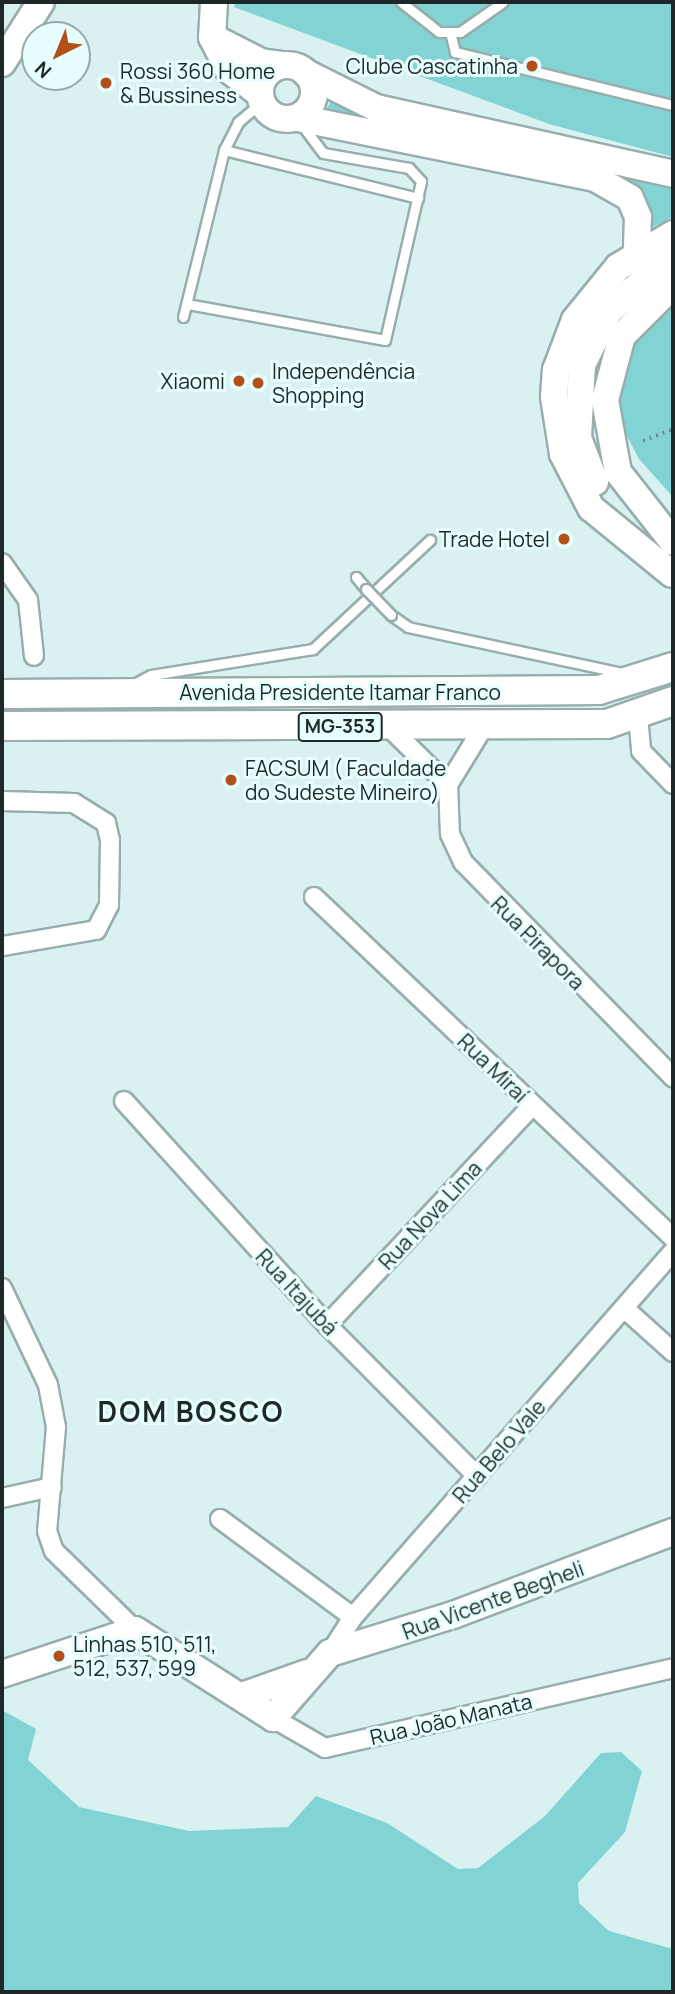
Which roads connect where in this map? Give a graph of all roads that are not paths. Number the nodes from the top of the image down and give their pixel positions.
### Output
1 (41, 2) edge
2 (214, 2) edge
3 (401, 2) edge
4 (503, 2) edge
5 (450, 32) junction
6 (212, 37) junction
7 (2, 63) edge
8 (295, 69) junction
9 (261, 98) junction
10 (673, 105) edge
11 (298, 118) junction
12 (224, 150) junction
13 (673, 174) edge
14 (418, 198) junction
15 (673, 234) edge
16 (637, 253) junction
17 (673, 255) edge
18 (673, 285) edge
19 (187, 304) junction
20 (183, 317) dead end
21 (430, 540) dead end
22 (673, 542) edge
23 (2, 563) edge
24 (673, 574) edge
25 (356, 578) dead end
26 (34, 656) dead end
27 (673, 667) edge
28 (642, 681) junction
29 (2, 694) edge
30 (116, 694) junction
31 (673, 701) edge
32 (638, 715) junction
33 (2, 726) edge
34 (484, 726) junction
35 (389, 727) junction
36 (673, 784) edge
37 (448, 785) junction
38 (2, 801) edge
39 (314, 897) dead end
40 (2, 946) edge
41 (673, 1077) edge
42 (124, 1101) dead end
43 (532, 1106) junction
44 (673, 1238) edge
45 (673, 1252) edge
46 (2, 1288) edge
47 (624, 1308) junction
48 (327, 1325) junction
49 (673, 1352) edge
50 (477, 1476) junction
51 (52, 1487) junction
52 (2, 1498) edge
53 (220, 1519) dead end
54 (673, 1532) edge
55 (353, 1617) junction
56 (135, 1630) junction
57 (322, 1661) junction
58 (673, 1668) edge
59 (2, 1674) edge
60 (242, 1696) junction
61 (273, 1718) junction

1 - 7 main road
2 - 6 main road
3 - 5 lane
4 - 5 lane
5 - 10 lane
6 - 8 main road
6 - 9 main road
8 - 9 main road
8 - 11 main road
8 - 13 main road
9 - 11 main road
9 - 12 lane
11 - 14 lane
11 - 16 main road
12 - 14 lane
12 - 19 lane
14 - 19 lane
15 - 16 main road
16 - 24 main road
17 - 24 main road
18 - 22 main road
19 - 20 lane
21 - 30 lane
23 - 26 street
25 - 28 lane, bridge
27 - 28 main road, Avenida Presidente Itamar Franco / MG-353
28 - 30 main road, Avenida Presidente Itamar Franco / MG-353
29 - 30 main road, Avenida Presidente Itamar Franco / MG-353
31 - 32 main road, Avenida Presidente Itamar Franco / MG-353
32 - 34 main road, Avenida Presidente Itamar Franco / MG-353
32 - 36 street
33 - 35 main road, Avenida Presidente Itamar Franco / MG-353
34 - 35 main road, Avenida Presidente Itamar Franco / MG-353
34 - 37 street
35 - 37 street
37 - 41 street, Rua Pirapora
38 - 40 street
39 - 43 street, Rua Miraí
42 - 48 street, Rua Itajubá
43 - 44 street, Rua Miraí
43 - 48 street, Rua Nova Lima
45 - 47 street, Rua Belo Vale
46 - 51 street
47 - 49 street
47 - 50 street, Rua Belo Vale
48 - 50 street, Rua Itajubá
50 - 55 street, Rua Belo Vale
51 - 52 street
51 - 56 street
53 - 55 street
54 - 57 main road, Rua Vicente Begheli
55 - 57 street, Rua Belo Vale
56 - 59 main road
56 - 60 main road, Rua João Manata
57 - 60 main road, Rua Vicente Begheli
57 - 61 main road
58 - 61 street, Rua João Manata
60 - 61 main road, Rua João Manata

